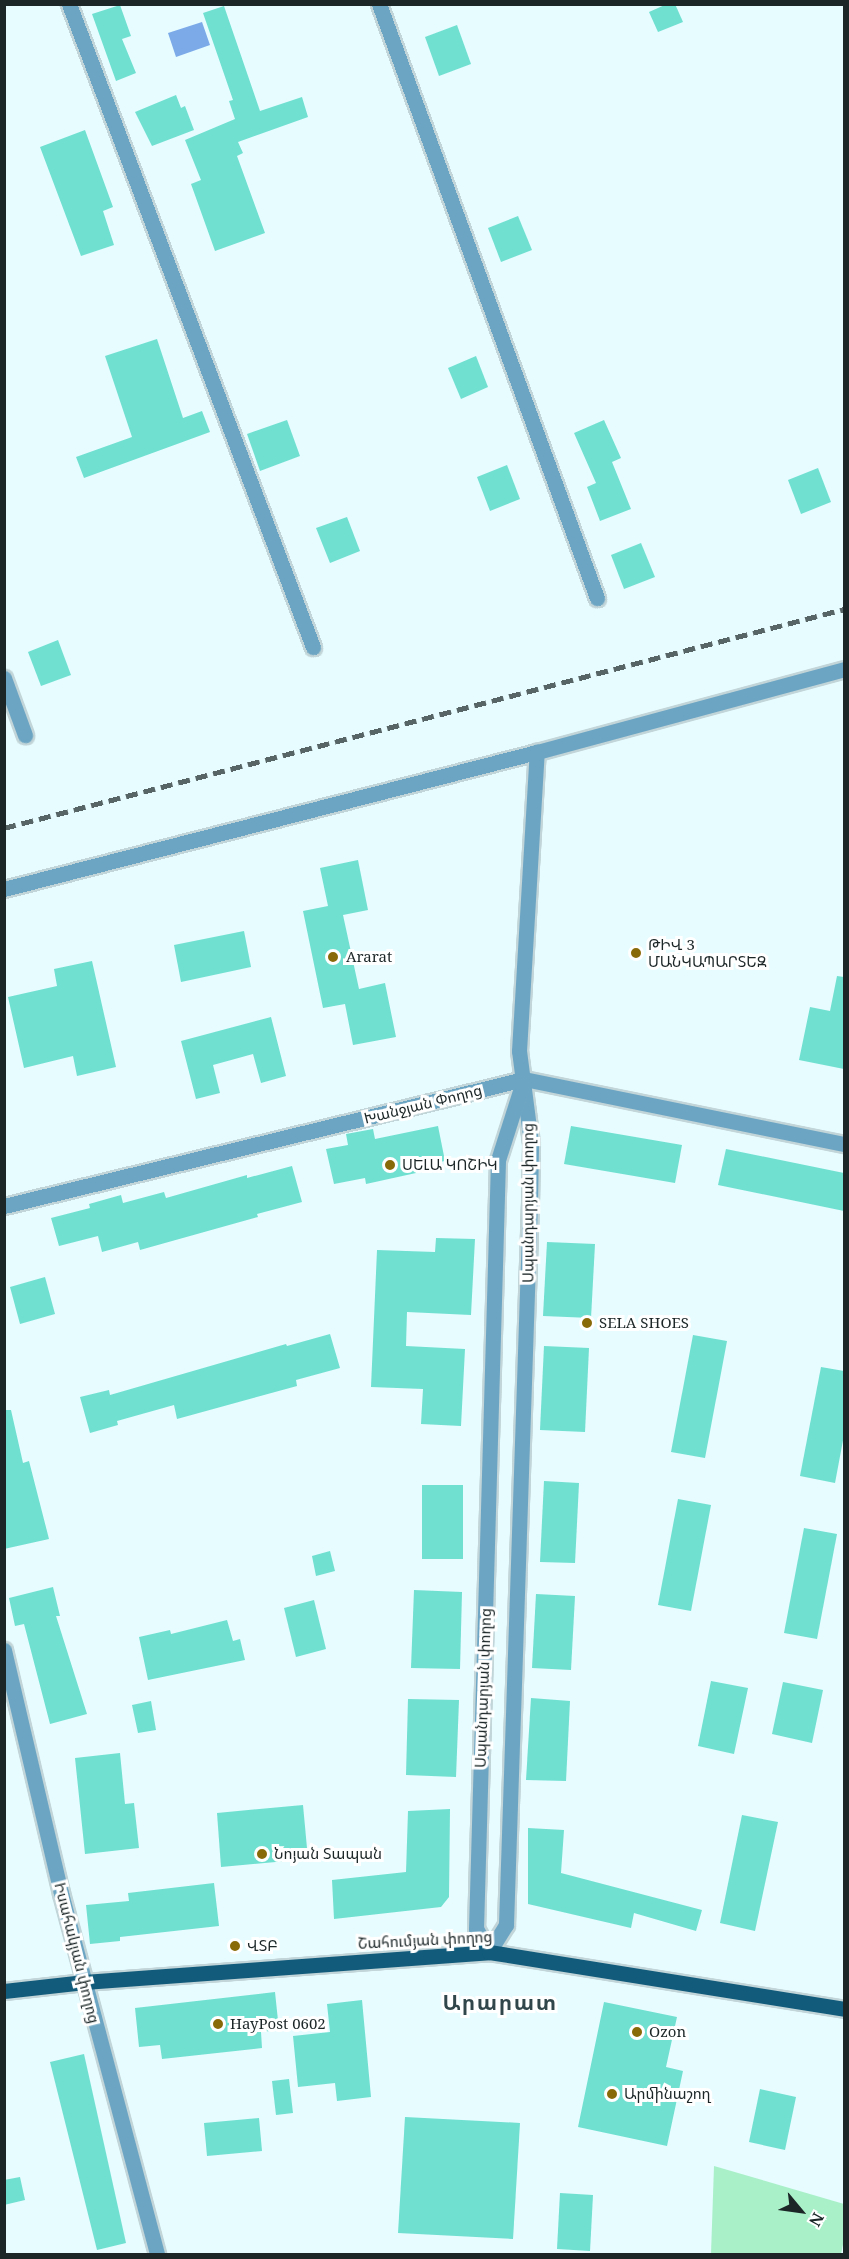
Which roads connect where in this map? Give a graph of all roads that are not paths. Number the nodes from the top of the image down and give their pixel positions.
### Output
1 (69, 4) edge
2 (379, 4) edge
3 (597, 598) dead end
4 (313, 647) dead end
5 (844, 669) edge
6 (4, 678) edge
7 (25, 735) dead end
8 (537, 752) junction
9 (4, 889) edge
10 (524, 1079) junction
11 (844, 1144) edge
12 (4, 1206) edge
13 (4, 1650) edge
14 (489, 1953) junction
15 (84, 1982) junction
16 (4, 1991) edge
17 (844, 2009) edge
18 (157, 2254) edge

1 - 4 street
2 - 3 street
5 - 8 street
6 - 7 street
8 - 9 street
8 - 10 street
10 - 11 street, Խանջյան Փողոց
10 - 12 street, Խանջյան Փողոց
10 - 14 street, Սպանդարյան փողոց
10 - 14 street, Սպանդարյան փողոց
13 - 15 street, Իսահակյան փողոց
14 - 15 main road, Շահումյան փողոց
14 - 17 main road, Շահումյան փողոց
15 - 16 main road, Շահումյան փողոց
15 - 18 street, Իսահակյան փողոց

